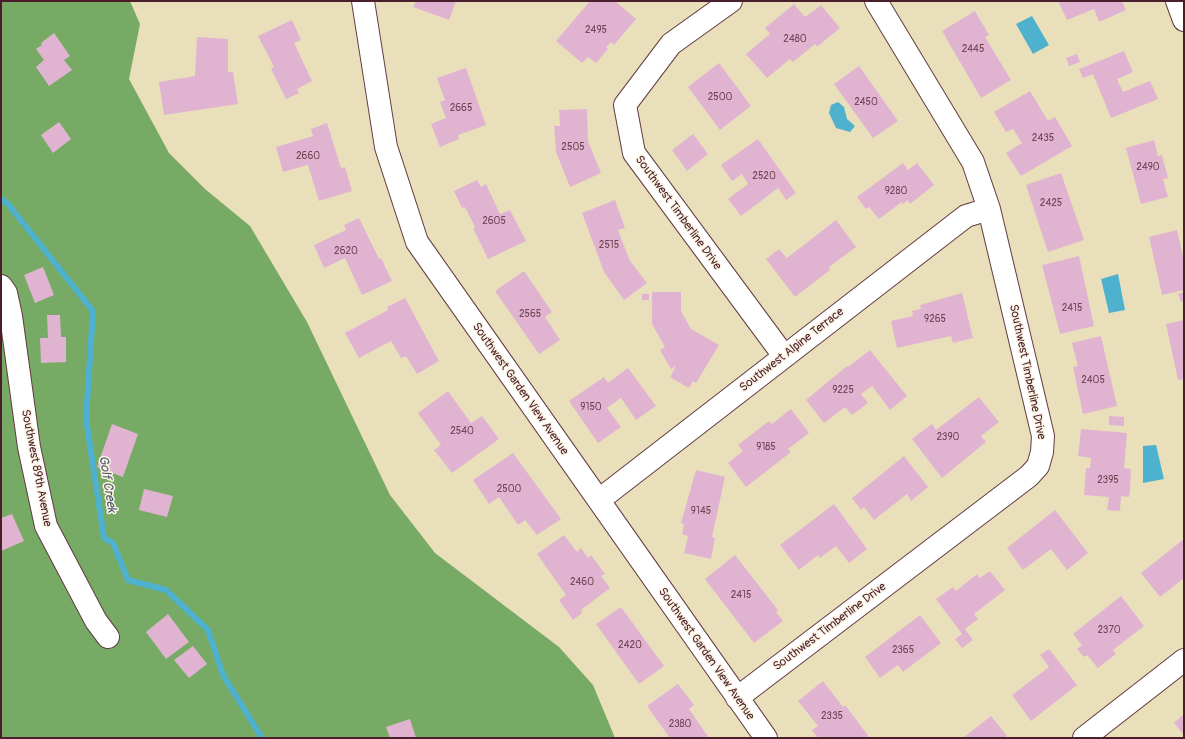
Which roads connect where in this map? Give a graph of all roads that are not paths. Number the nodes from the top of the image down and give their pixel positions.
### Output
1 (363, 1) edge
2 (731, 1) edge
3 (876, 1) edge
4 (1177, 1) edge
5 (1184, 20) edge
6 (989, 208) junction
7 (1, 286) edge
8 (784, 356) junction
9 (599, 500) junction
10 (108, 637) dead end
11 (1184, 660) edge
12 (737, 698) junction
13 (766, 738) edge
14 (1084, 738) edge

1 - 9 street, Southwest Garden View Avenue
2 - 8 street, Southwest Timberline Drive
3 - 6 street, Southwest Timberline Drive
4 - 5 street
6 - 8 street, Southwest Alpine Terrace
6 - 12 street, Southwest Timberline Drive
7 - 10 street, Southwest 89th Avenue
8 - 9 street, Southwest Alpine Terrace
9 - 12 street, Southwest Garden View Avenue
11 - 14 street
12 - 13 street, Southwest Garden View Avenue

